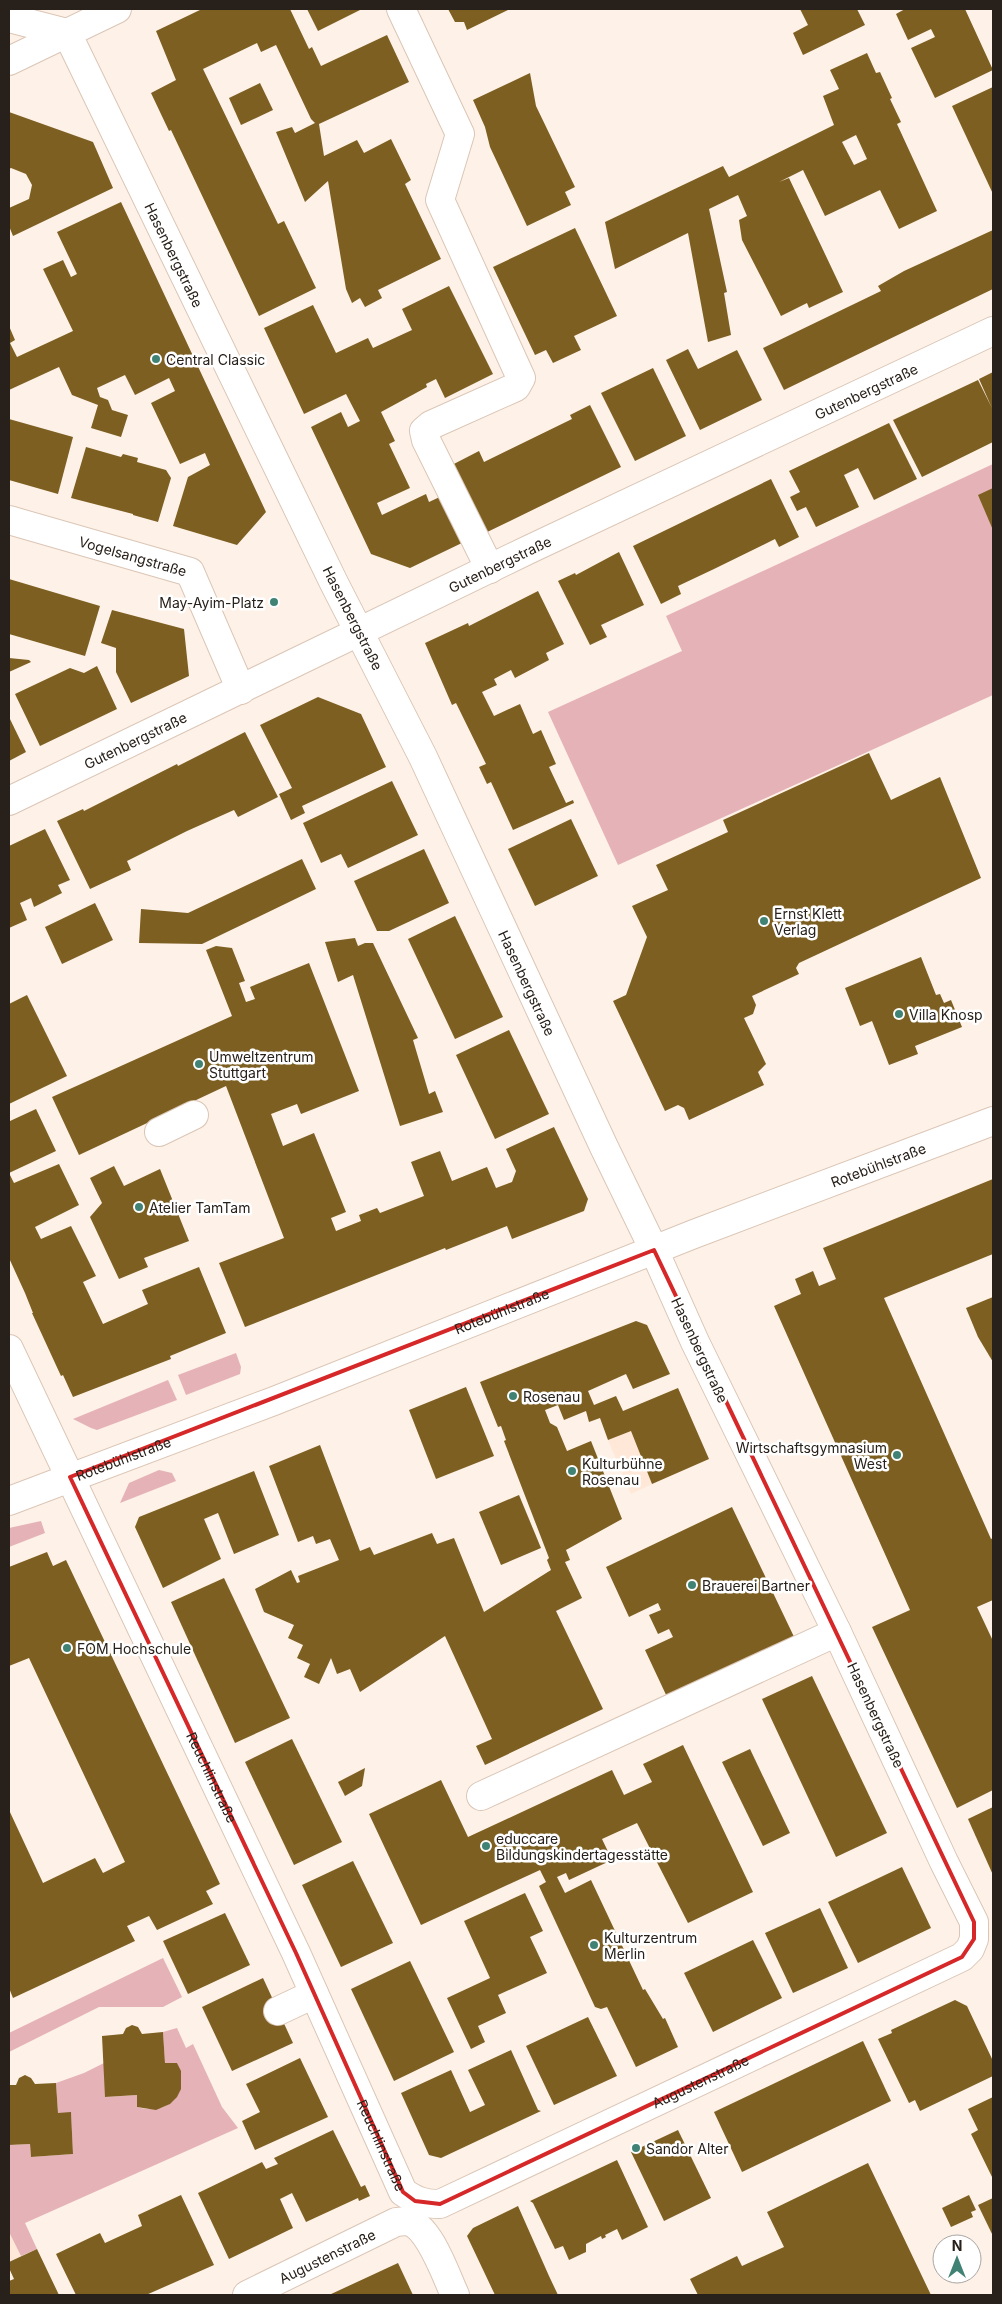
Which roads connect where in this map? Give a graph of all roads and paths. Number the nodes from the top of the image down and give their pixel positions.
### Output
1 (117, 9) edge
2 (401, 9) edge
3 (11, 15) edge
4 (67, 33) junction
5 (9, 61) edge
6 (993, 331) edge
7 (9, 520) edge
8 (490, 569) junction
9 (360, 631) junction
10 (241, 690) junction
11 (9, 801) edge
12 (194, 1115) dead end
13 (993, 1121) edge
14 (159, 1132) dead end
15 (654, 1250) junction
16 (9, 1349) edge
17 (70, 1477) junction
18 (9, 1502) edge
19 (837, 1632) junction
20 (481, 1796) dead end
21 (984, 1942) edge
22 (314, 1994) junction
23 (278, 2011) dead end
24 (412, 2211) junction
25 (247, 2295) edge
26 (455, 2295) edge

1 - 4 street
2 - 8 street
3 - 4 street
4 - 5 street
4 - 9 street, Hasenbergstraße
6 - 8 street, Gutenbergstraße
7 - 10 street, Vogelsangstraße
8 - 9 street, Gutenbergstraße
9 - 10 street, Gutenbergstraße
9 - 15 street, Hasenbergstraße
10 - 11 street, Gutenbergstraße
12 - 14 street
13 - 15 street, Rotebühlstraße
15 - 17 street, Rotebühlstraße
15 - 19 street, Hasenbergstraße
16 - 17 street, Reuchlinstraße
17 - 18 street, Rotebühlstraße
17 - 22 street, Reuchlinstraße
19 - 20 street
19 - 21 street, Hasenbergstraße
21 - 24 street, Augustenstraße
22 - 23 street
22 - 24 street, Reuchlinstraße
24 - 25 street, Augustenstraße
24 - 26 street, Reuchlinstraße

